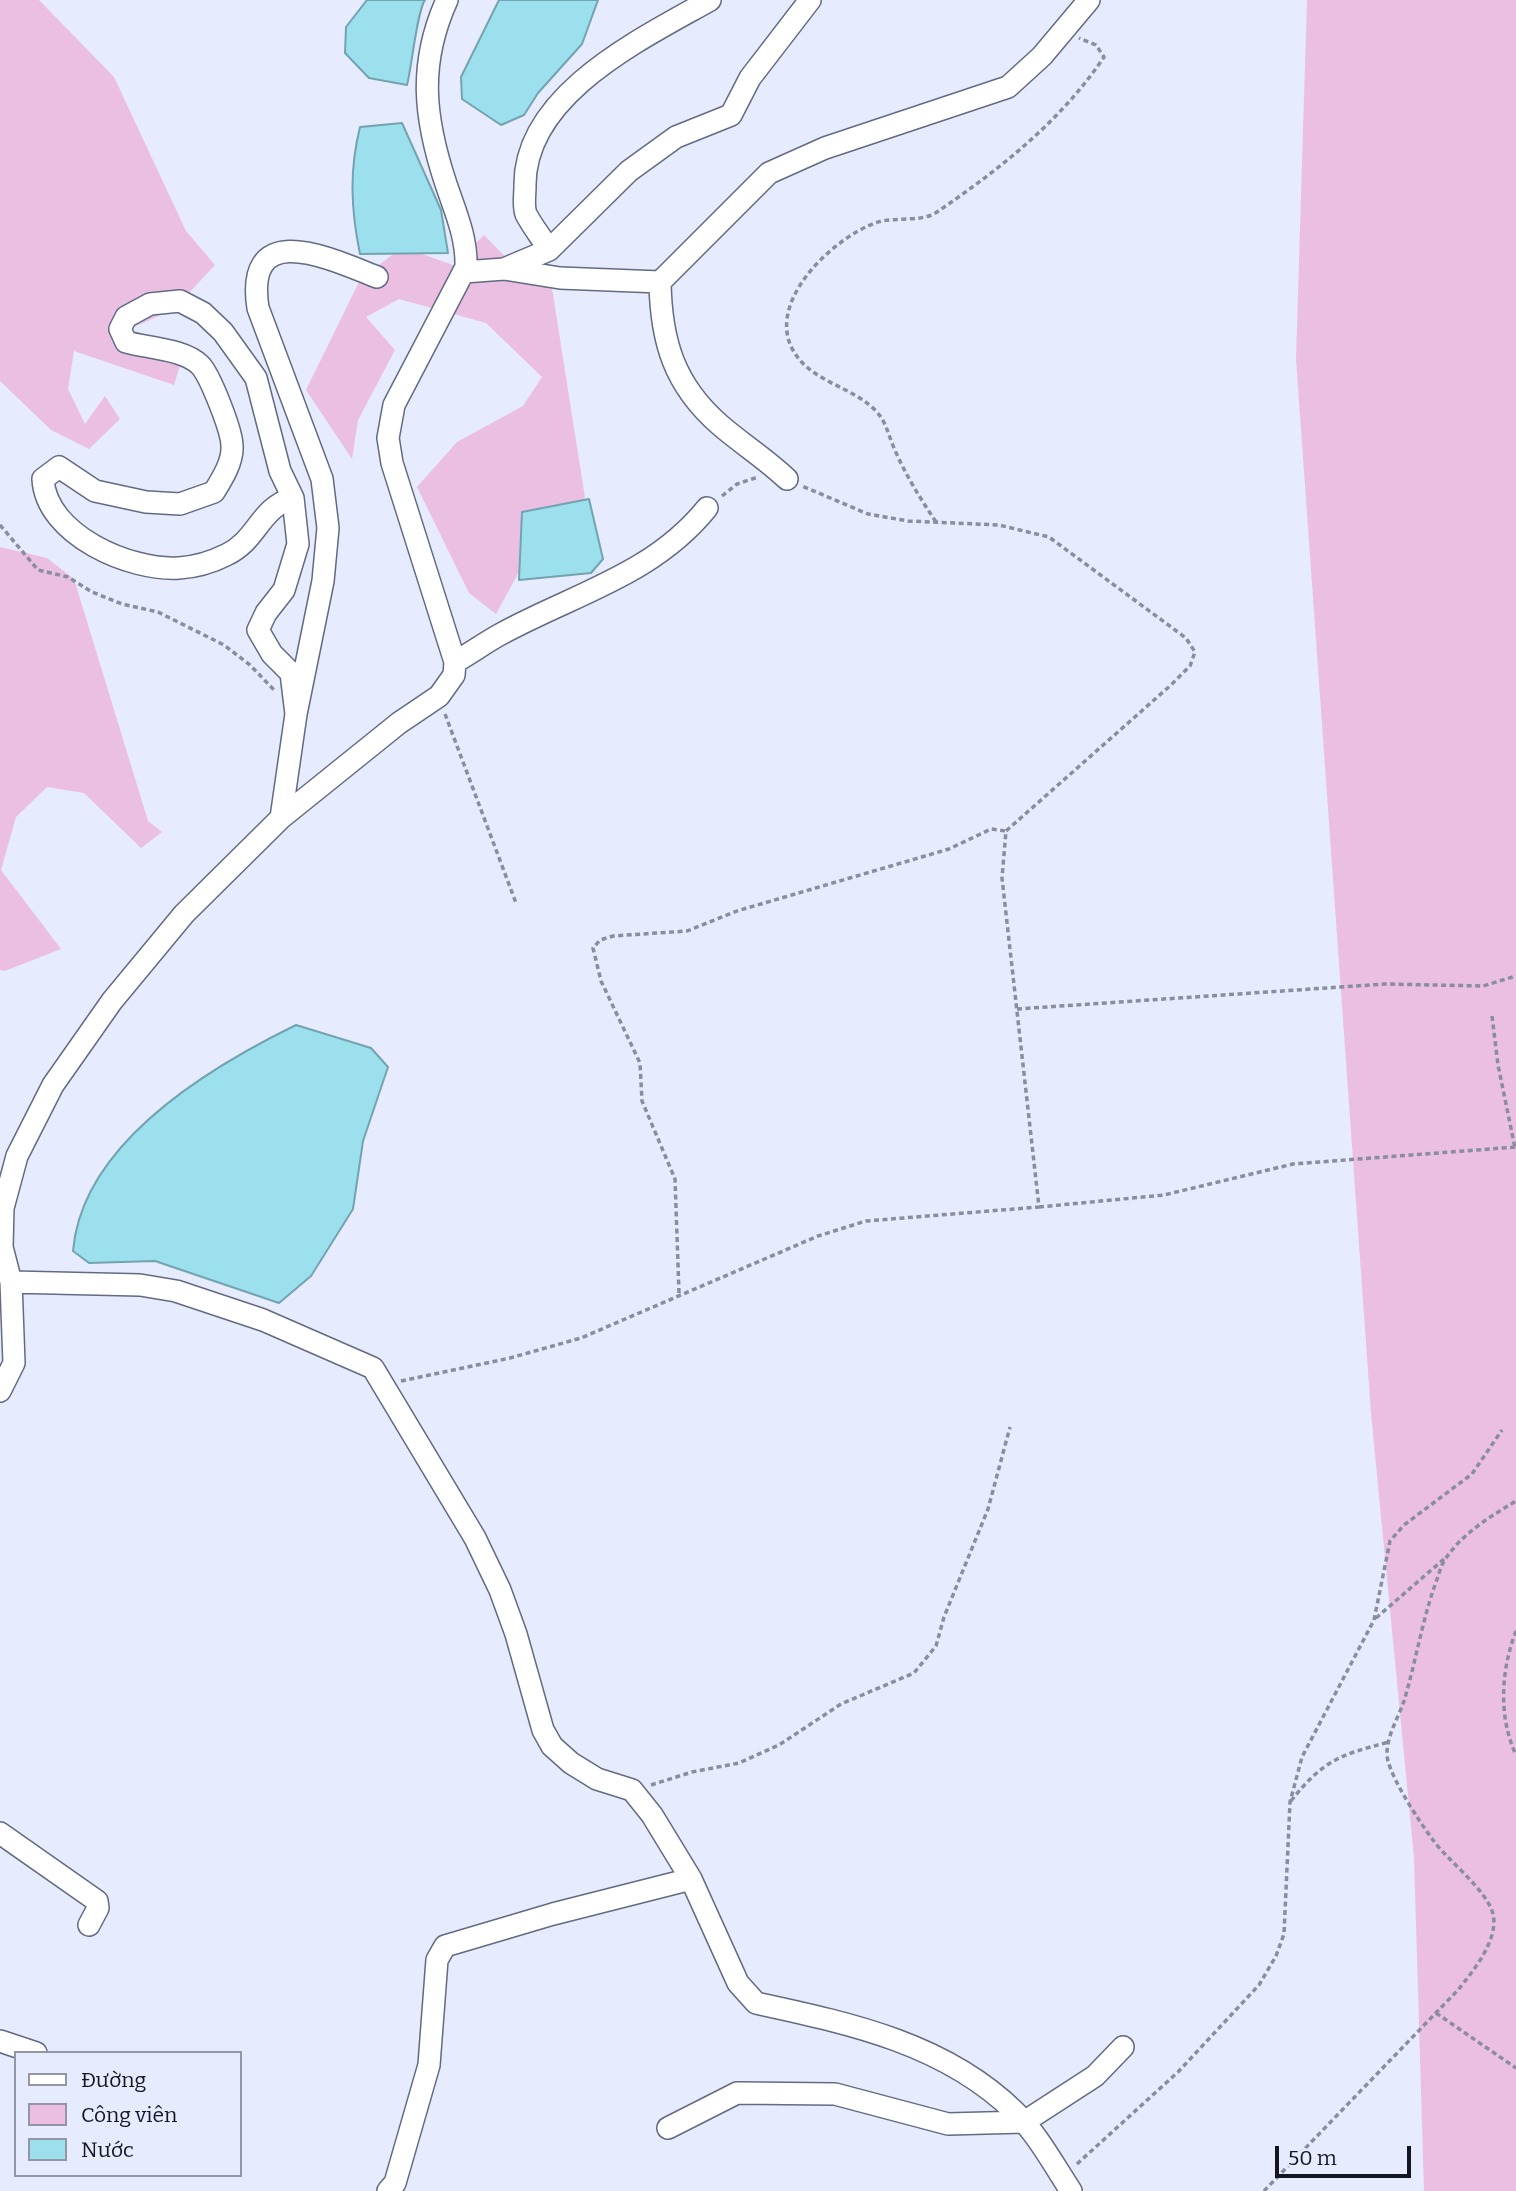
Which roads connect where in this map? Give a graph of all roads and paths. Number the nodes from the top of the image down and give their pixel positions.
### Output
1 (447, 0) edge
2 (710, 0) edge
3 (810, 0) edge
4 (1089, 0) edge
5 (1064, 29) junction
6 (549, 250) junction
7 (504, 269) junction
8 (464, 272) junction
9 (377, 277) dead end
10 (660, 282) junction
11 (788, 479) junction
12 (293, 498) junction
13 (707, 508) joint
14 (936, 522) junction
15 (0, 525) edge
16 (455, 662) junction
17 (439, 696) junction
18 (296, 714) junction
19 (281, 818) junction
20 (1006, 831) junction
21 (516, 903) dead end
22 (1516, 976) edge
23 (1017, 1009) junction
24 (1492, 1016) dead end
25 (1516, 1148) edge
26 (1039, 1207) junction
27 (11, 1282) junction
28 (679, 1293) junction
29 (385, 1384) junction
30 (0, 1391) edge
31 (1010, 1427) dead end
32 (1502, 1430) dead end
33 (1516, 1501) edge
34 (1445, 1558) junction
35 (1374, 1620) junction
36 (1516, 1631) edge
37 (1389, 1742) junction
38 (1516, 1755) edge
39 (632, 1790) junction
40 (1290, 1802) junction
41 (0, 1833) edge
42 (691, 1879) junction
43 (89, 1925) dead end
44 (1436, 2013) junction
45 (0, 2041) edge
46 (1123, 2047) dead end
47 (30, 2051) edge
48 (1516, 2068) edge
49 (1024, 2122) junction
50 (668, 2128) dead end
51 (1067, 2184) edge
52 (388, 2191) edge
53 (1264, 2191) edge

1 - 8 street
2 - 6 street
3 - 6 street
4 - 5 street
5 - 10 street
5 - 14 path
6 - 7 street
7 - 8 street
7 - 10 street
8 - 16 street
9 - 18 street
10 - 11 street
11 - 13 path
11 - 14 path
12 - 12 street
12 - 18 street
13 - 16 street
14 - 20 path
15 - 18 path
16 - 17 street
17 - 19 street
17 - 21 path
18 - 19 street
19 - 27 street
20 - 23 path
20 - 28 path
22 - 23 path
23 - 26 path
24 - 25 path
25 - 26 path
26 - 28 path
27 - 29 street
27 - 30 street
28 - 29 path
29 - 39 street
31 - 39 path
32 - 35 path
33 - 34 path
34 - 35 path
34 - 37 path
35 - 40 path
36 - 38 path
37 - 40 path
37 - 44 path
39 - 42 street
40 - 51 path
41 - 43 street
42 - 49 street
42 - 52 street
44 - 48 path
44 - 53 path
45 - 47 street
46 - 49 street
49 - 50 street
49 - 51 street

